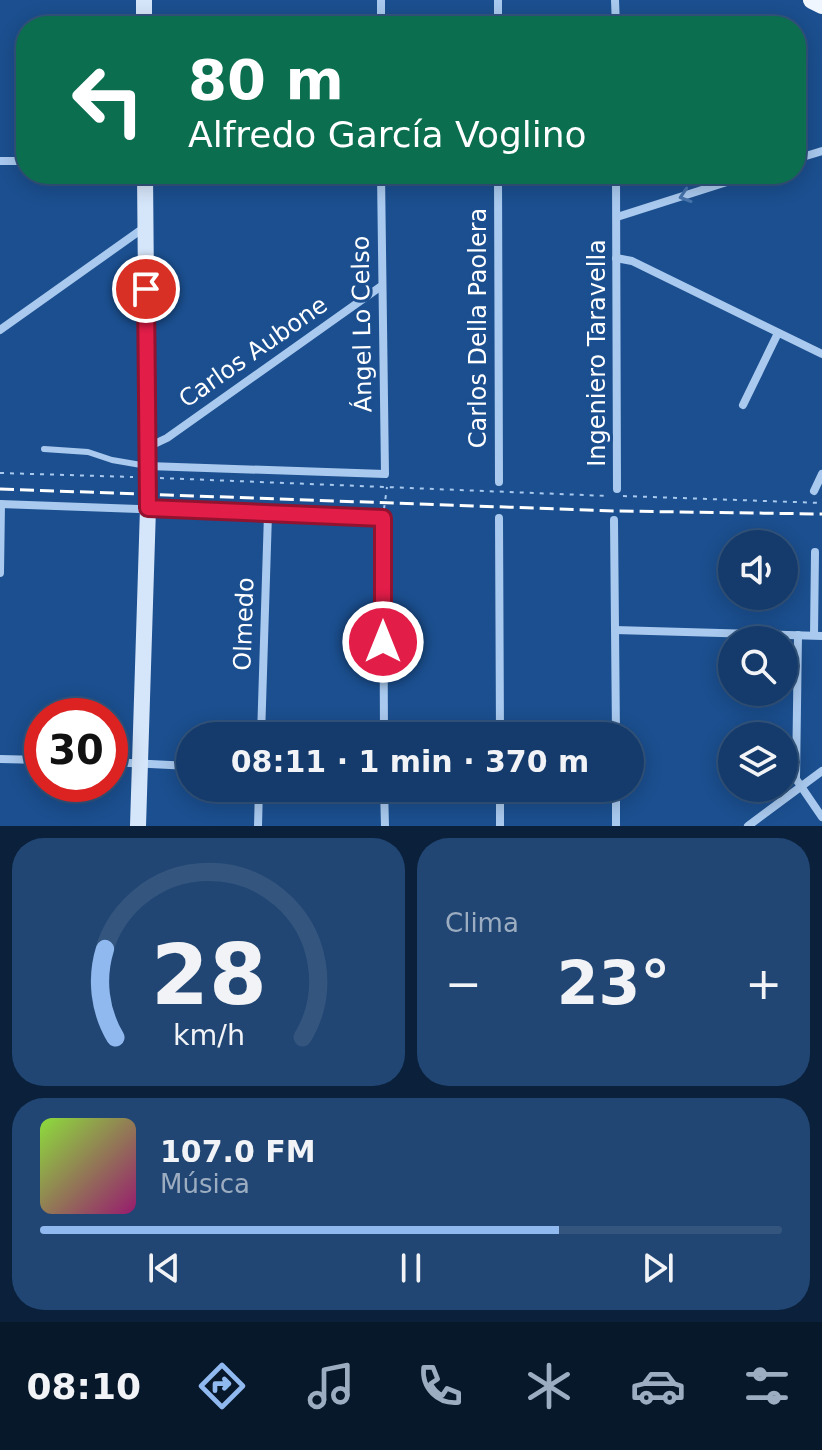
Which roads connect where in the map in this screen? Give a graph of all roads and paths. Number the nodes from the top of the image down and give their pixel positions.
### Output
1 (812, 0) edge
2 (822, 5) edge
3 (145, 184) edge
4 (381, 184) edge
5 (498, 184) edge
6 (616, 184) edge
7 (721, 184) edge
8 (617, 217) junction
9 (145, 226) junction
10 (616, 258) junction
11 (380, 287) junction
12 (0, 330) edge
13 (778, 333) junction
14 (822, 354) edge
15 (743, 405) dead end
16 (148, 447) junction
17 (44, 449) dead end
18 (148, 472) junction
19 (0, 473) edge
20 (822, 474) edge
21 (499, 482) dead end
22 (387, 487) junction
23 (617, 489) dead end
24 (814, 491) dead end
25 (822, 503) edge
26 (1, 504) edge
27 (148, 508) junction
28 (268, 514) junction
29 (383, 518) junction
30 (499, 518) dead end
31 (614, 520) dead end
32 (815, 552) dead end
33 (0, 573) edge
34 (615, 630) junction
35 (718, 633) edge
36 (798, 635) edge
37 (818, 636) edge
38 (797, 706) edge
39 (261, 722) edge
40 (384, 722) edge
41 (500, 722) edge
42 (616, 722) edge
43 (0, 759) edge
44 (24, 760) edge
45 (128, 763) edge
46 (141, 763) junction
47 (176, 765) edge
48 (822, 771) edge
49 (800, 787) junction
50 (259, 802) edge
51 (384, 802) edge
52 (500, 802) edge
53 (616, 802) edge
54 (822, 817) edge
55 (138, 826) edge
56 (258, 826) edge
57 (385, 826) edge
58 (500, 826) edge
59 (616, 826) edge
60 (748, 826) edge

1 - 2 main road
3 - 9 main road
4 - 11 street, Ángel Lo Celso
5 - 21 street, Carlos Della Paolera
6 - 8 street, Ingeniero Taravella
7 -> 8 street
8 - 10 street, Ingeniero Taravella
9 - 12 street
9 - 16 main road
10 - 13 street
10 - 23 street, Ingeniero Taravella
11 - 16 street, Carlos Aubone
11 - 18 street, Ángel Lo Celso
13 - 14 street
13 - 15 street
16 - 18 main road
17 - 18 lane
18 - 19 path
18 - 22 path
18 - 27 main road
20 - 24 street
22 - 25 path
22 - 29 path
26 - 27 street
26 - 33 street
27 - 28 street
27 - 46 main road
28 - 29 street
28 - 39 street, Olmedo
29 - 40 street
30 - 41 street
31 - 34 street
32 - 37 street
34 - 35 street
34 - 42 street
36 - 37 street
38 - 49 street
43 - 44 street
45 - 46 street
46 - 47 street
46 - 55 main road
48 - 49 street
49 - 54 street
49 - 60 street
50 - 56 street
51 - 57 street
52 - 58 street
53 - 59 street

